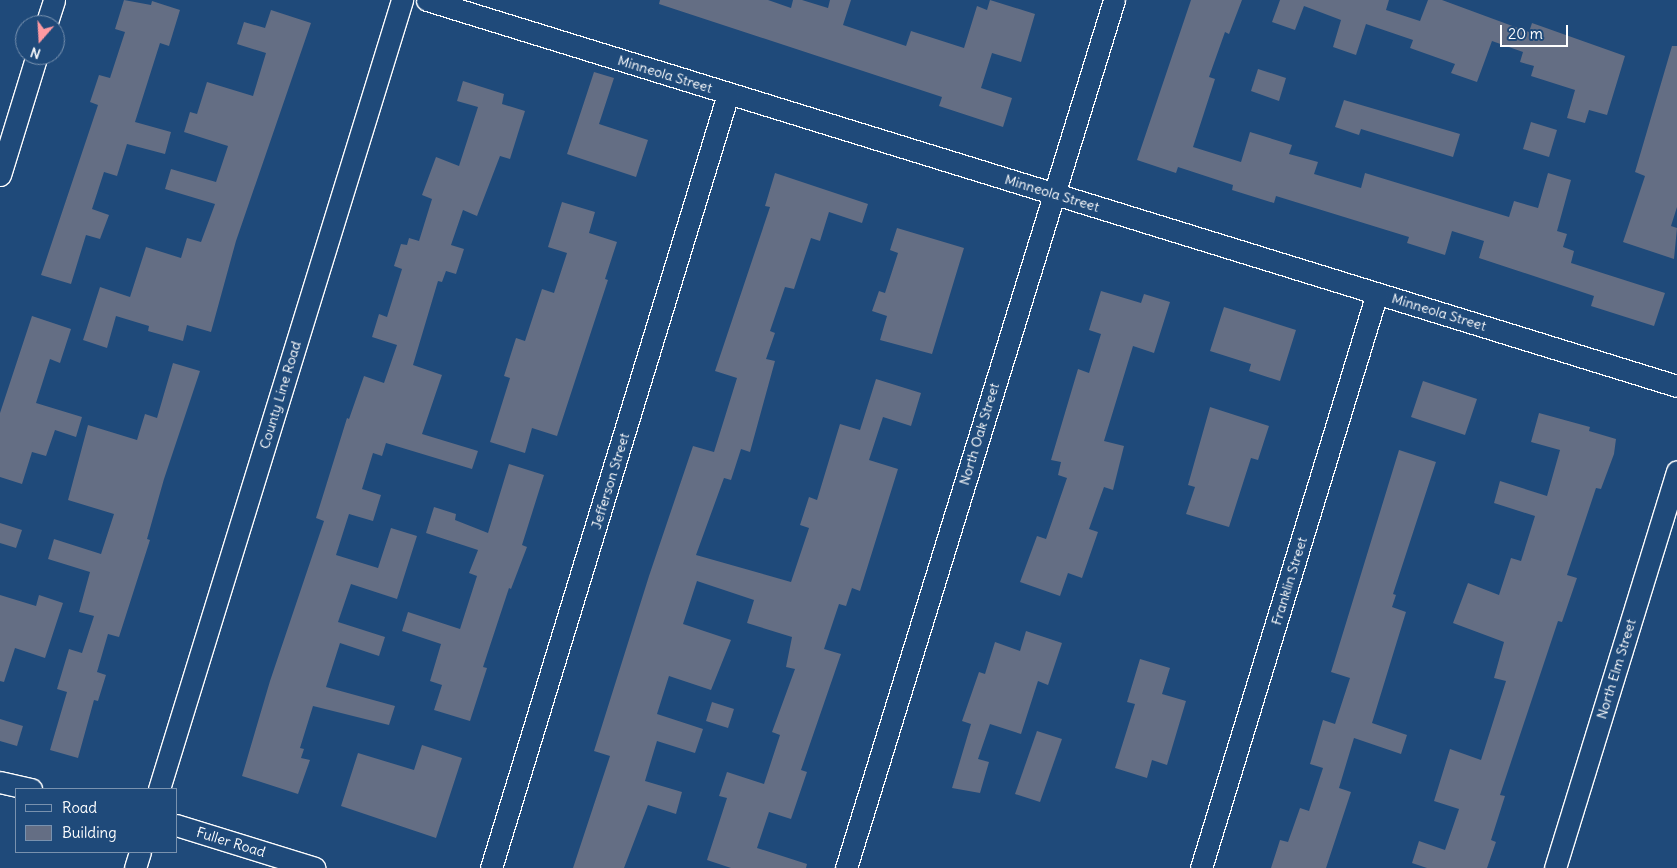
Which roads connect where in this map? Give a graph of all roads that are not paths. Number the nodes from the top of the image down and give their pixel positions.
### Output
1 (54, 0) edge
2 (402, 0) edge
3 (427, 0) edge
4 (1114, 0) edge
5 (49, 15) edge
6 (34, 65) edge
7 (728, 94) junction
8 (0, 175) edge
9 (1052, 194) junction
10 (1377, 293) junction
11 (1677, 386) edge
12 (1677, 471) edge
13 (0, 782) edge
14 (27, 788) edge
15 (159, 788) edge
16 (178, 826) edge
17 (140, 853) edge
18 (135, 868) edge
19 (315, 868) edge
20 (491, 868) edge
21 (846, 868) edge
22 (1201, 868) edge
23 (1555, 868) edge

1 - 5 street
2 - 15 street, County Line Road
3 - 7 street, Minneola Street
4 - 9 street, North Oak Street
6 - 8 street
7 - 9 street, Minneola Street
7 - 20 street, Jefferson Street
9 - 10 street, Minneola Street
9 - 21 street, North Oak Street
10 - 11 street, Minneola Street
10 - 22 street, Franklin Street
12 - 23 street, North Elm Street
13 - 14 street
16 - 19 street, Fuller Road
17 - 18 street

